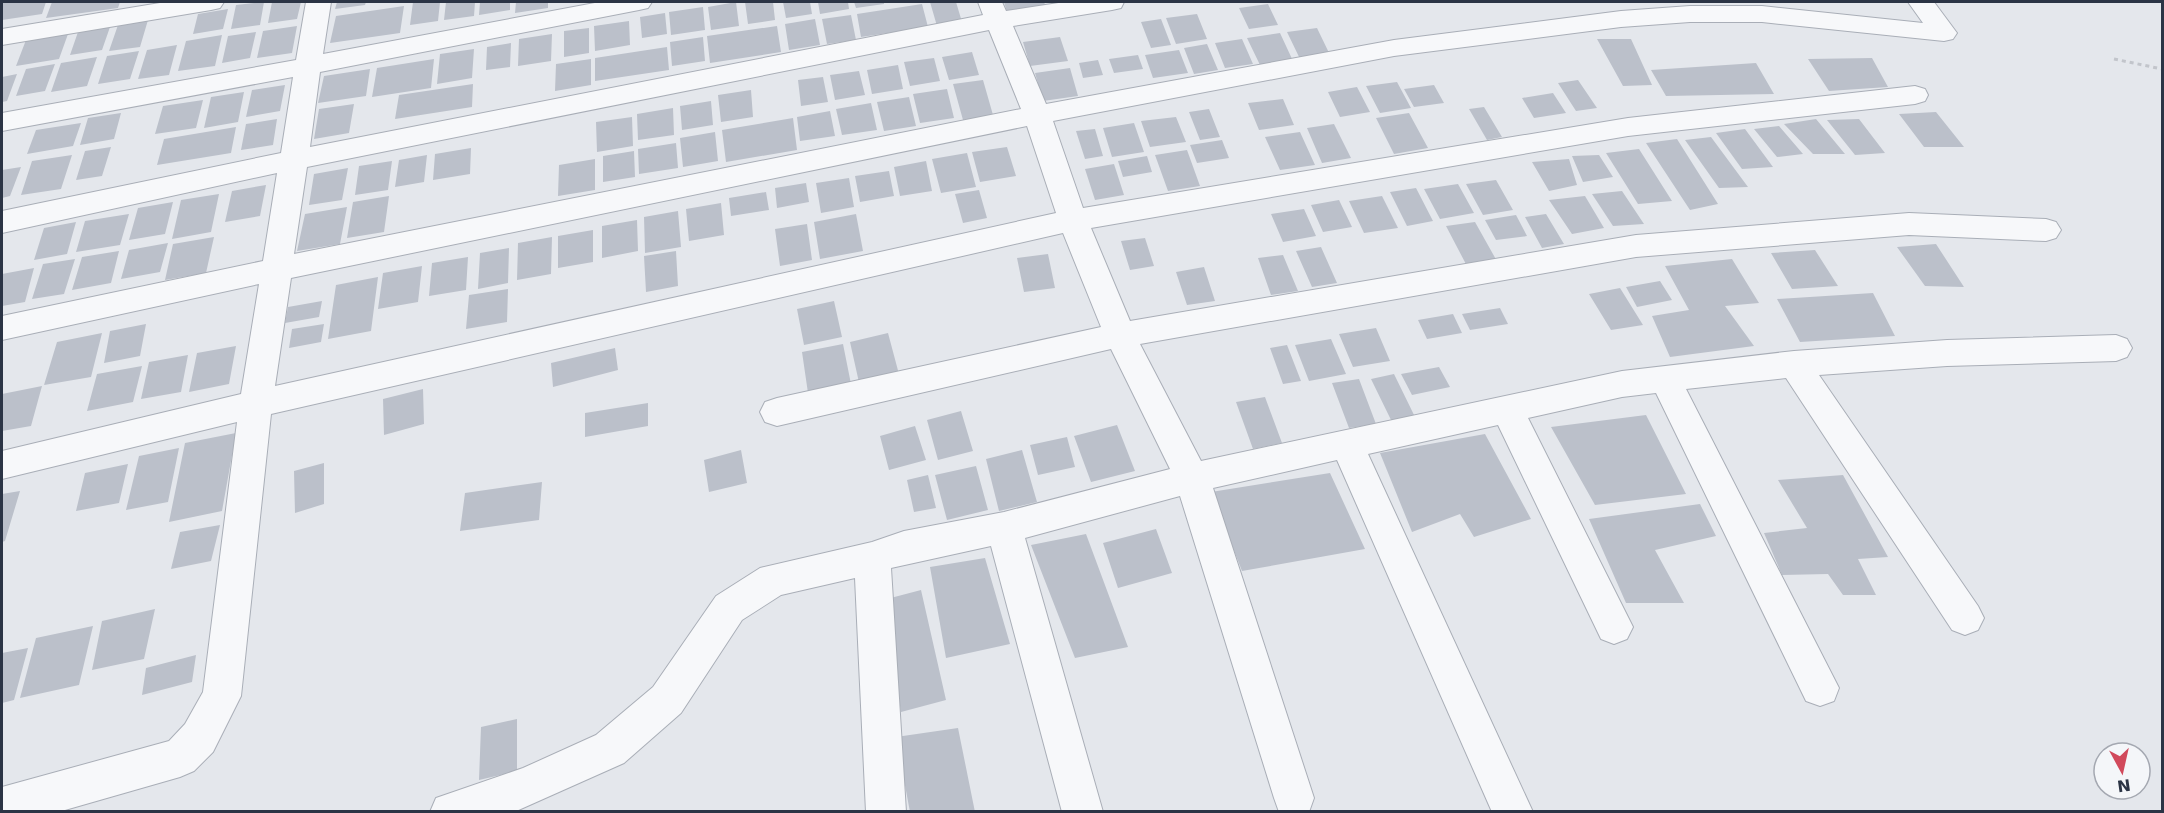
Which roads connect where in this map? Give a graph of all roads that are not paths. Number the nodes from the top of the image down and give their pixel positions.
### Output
1 (211, 2) edge
2 (318, 2) edge
3 (639, 2) edge
4 (1112, 2) edge
5 (1921, 2) edge
6 (1686, 8) edge
7 (1803, 10) edge
8 (994, 11) edge
9 (2, 37) edge
10 (308, 66) junction
11 (1915, 95) dead end
12 (1037, 115) junction
13 (2, 122) edge
14 (294, 160) junction
15 (1073, 220) junction
16 (2, 222) edge
17 (2046, 230) dead end
18 (277, 269) junction
19 (2, 328) edge
20 (1120, 335) junction
21 (2116, 348) dead end
22 (1794, 364) junction
23 (1665, 379) junction
24 (256, 404) junction
25 (1507, 410) junction
26 (777, 412) dead end
27 (1347, 444) junction
28 (2, 465) edge
29 (1192, 478) junction
30 (1004, 528) junction
31 (872, 558) junction
32 (1965, 618) dead end
33 (1614, 627) dead end
34 (1820, 688) dead end
35 (1294, 798) dead end
36 (2, 807) edge
37 (450, 812) edge
38 (886, 812) edge
39 (1083, 812) edge
40 (1514, 812) edge

1 - 9 street
2 - 10 street
3 - 10 street
4 - 8 street
5 - 7 street
6 - 7 street
6 - 12 street
8 - 12 street
8 - 14 street
10 - 13 street
10 - 14 street
11 - 15 street
12 - 15 street
12 - 18 street
14 - 16 street
14 - 18 street
15 - 20 street
15 - 24 street
17 - 20 street
18 - 19 street
18 - 24 street
20 - 26 street
20 - 29 street
21 - 22 street
22 - 23 street
22 - 32 street
23 - 25 street
23 - 34 street
24 - 28 street
24 - 36 street
25 - 27 street
25 - 33 street
27 - 29 street
27 - 40 street
29 - 30 street
29 - 35 street
30 - 31 street
30 - 39 street
31 - 37 street
31 - 38 street

